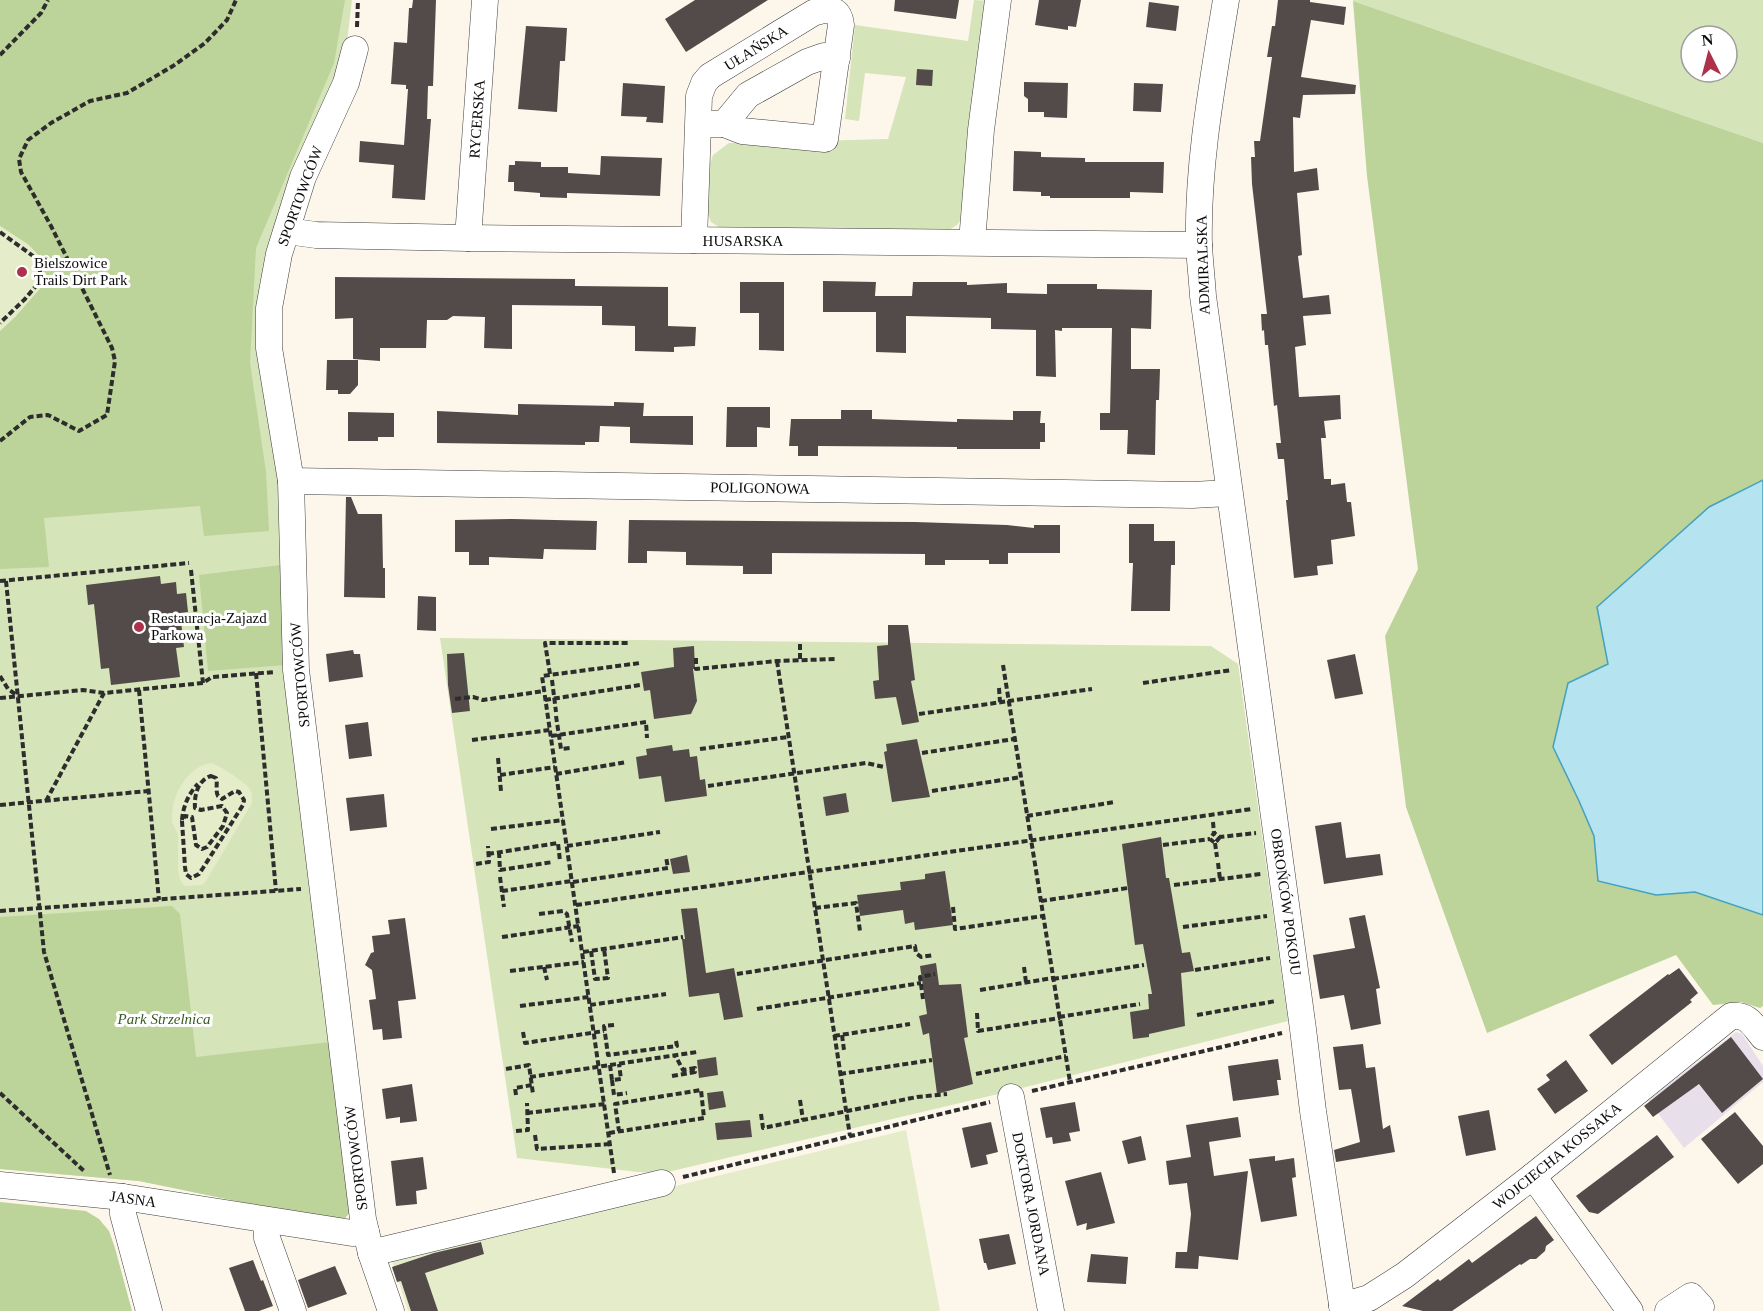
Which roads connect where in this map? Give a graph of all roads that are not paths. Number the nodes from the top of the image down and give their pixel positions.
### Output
1 (485, 0) edge
2 (998, 0) edge
3 (1226, 0) edge
4 (355, 49) dead end
5 (837, 58) junction
6 (711, 124) junction
7 (287, 231) junction
8 (468, 238) junction
9 (694, 240) junction
10 (972, 242) junction
11 (1199, 245) junction
12 (291, 482) junction
13 (1229, 493) junction
14 (1763, 1037) edge
15 (1011, 1097) road end
16 (1533, 1176) junction
17 (662, 1183) road end
18 (0, 1185) edge
19 (107, 1195) junction
20 (266, 1220) junction
21 (369, 1243) junction
22 (1701, 1307) dead end
23 (1342, 1308) edge
24 (149, 1311) edge
25 (293, 1311) edge
26 (391, 1311) edge
27 (1052, 1311) edge
28 (1630, 1311) edge
29 (1668, 1311) edge

1 - 8 street, RYCERSKA
2 - 10 street
3 - 11 street, ADMIRALSKA
4 - 7 street, SPORTOWCÓW
5 - 6 street
5 - 6 street, UŁAŃSKA
5 - 6 street, UŁAŃSKA
6 - 9 street, UŁAŃSKA
7 - 8 street, HUSARSKA
7 - 12 street, SPORTOWCÓW
8 - 9 street, HUSARSKA
9 - 10 street, HUSARSKA
10 - 11 street, HUSARSKA
11 - 13 street, ADMIRALSKA
12 - 13 street, POLIGONOWA
12 - 21 street, SPORTOWCÓW
13 - 23 street, OBROŃCÓW POKOJU
14 - 16 street, WOJCIECHA KOSSAKA
15 - 27 street, DOKTORA JORDANA
16 - 23 street, WOJCIECHA KOSSAKA
16 - 28 street
17 - 21 street, JASNA
18 - 19 street, JASNA
19 - 20 street, JASNA
19 - 24 street
20 - 21 street, JASNA
20 - 25 street
21 - 26 street, SPORTOWCÓW
22 - 29 street

